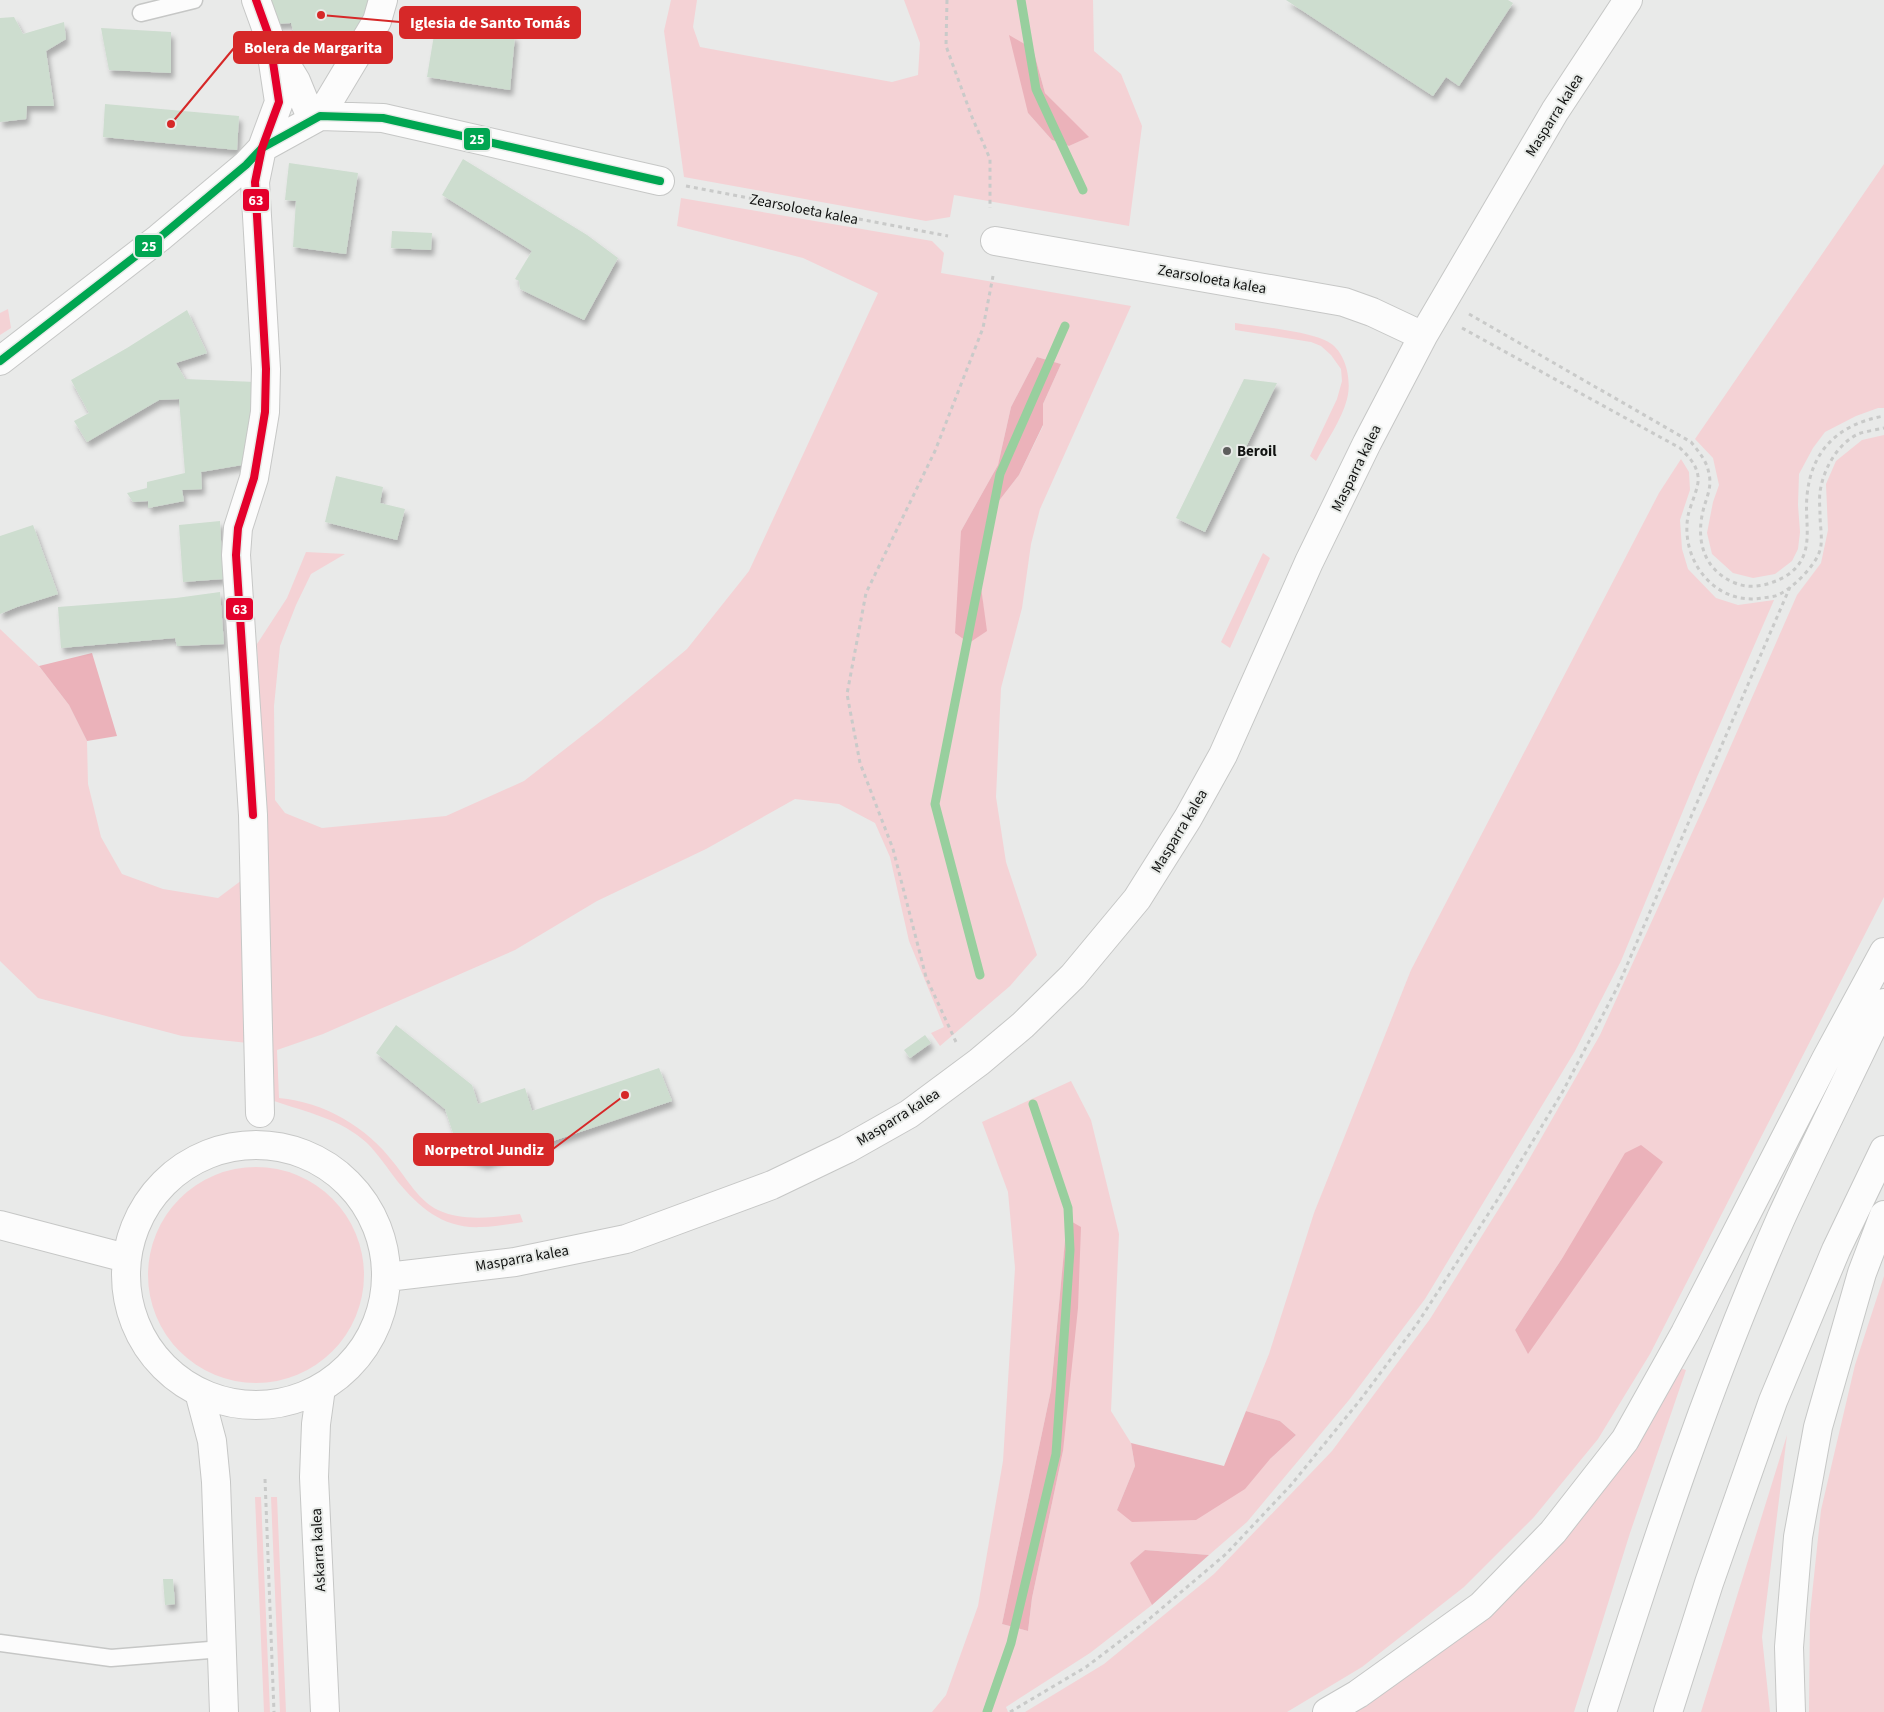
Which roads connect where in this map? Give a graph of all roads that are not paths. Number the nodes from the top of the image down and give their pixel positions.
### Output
1 (194, 0) edge
2 (256, 0) edge
3 (383, 0) edge
4 (1628, 0) edge
5 (141, 13) dead end
6 (268, 36) junction
7 (316, 118) junction
8 (262, 148) junction
9 (660, 181) road end
10 (995, 241) dead end
11 (1423, 336) junction
12 (0, 361) edge
13 (1884, 952) edge
14 (1884, 1003) edge
15 (260, 1112) dead end
16 (1884, 1150) edge
17 (1884, 1215) edge
18 (0, 1225) edge
19 (126, 1258) junction
20 (387, 1277) junction
21 (321, 1388) junction
22 (198, 1392) junction
23 (0, 1643) edge
24 (222, 1649) junction
25 (224, 1712) edge
26 (325, 1712) edge
27 (1327, 1712) edge
28 (1602, 1712) edge
29 (1668, 1712) edge
30 (1791, 1712) edge

1 - 5 lane
2 - 6 main road
3 - 7 main road
4 - 11 main road, Masparra kalea
6 - 7 main road
6 - 8 main road
7 - 8 main road
7 - 9 main road
8 - 12 main road
8 - 15 main road
10 - 11 main road, Zearsoloeta kalea
11 - 20 main road, Masparra kalea
13 - 27 main road
14 - 28 main road
16 - 29 main road
17 - 30 main road
18 - 19 main road
19 - 20 main road
19 - 22 main road
20 - 21 main road
21 - 22 main road
21 - 26 main road, Askarra kalea
22 - 24 main road
23 - 24 lane
24 - 25 main road

